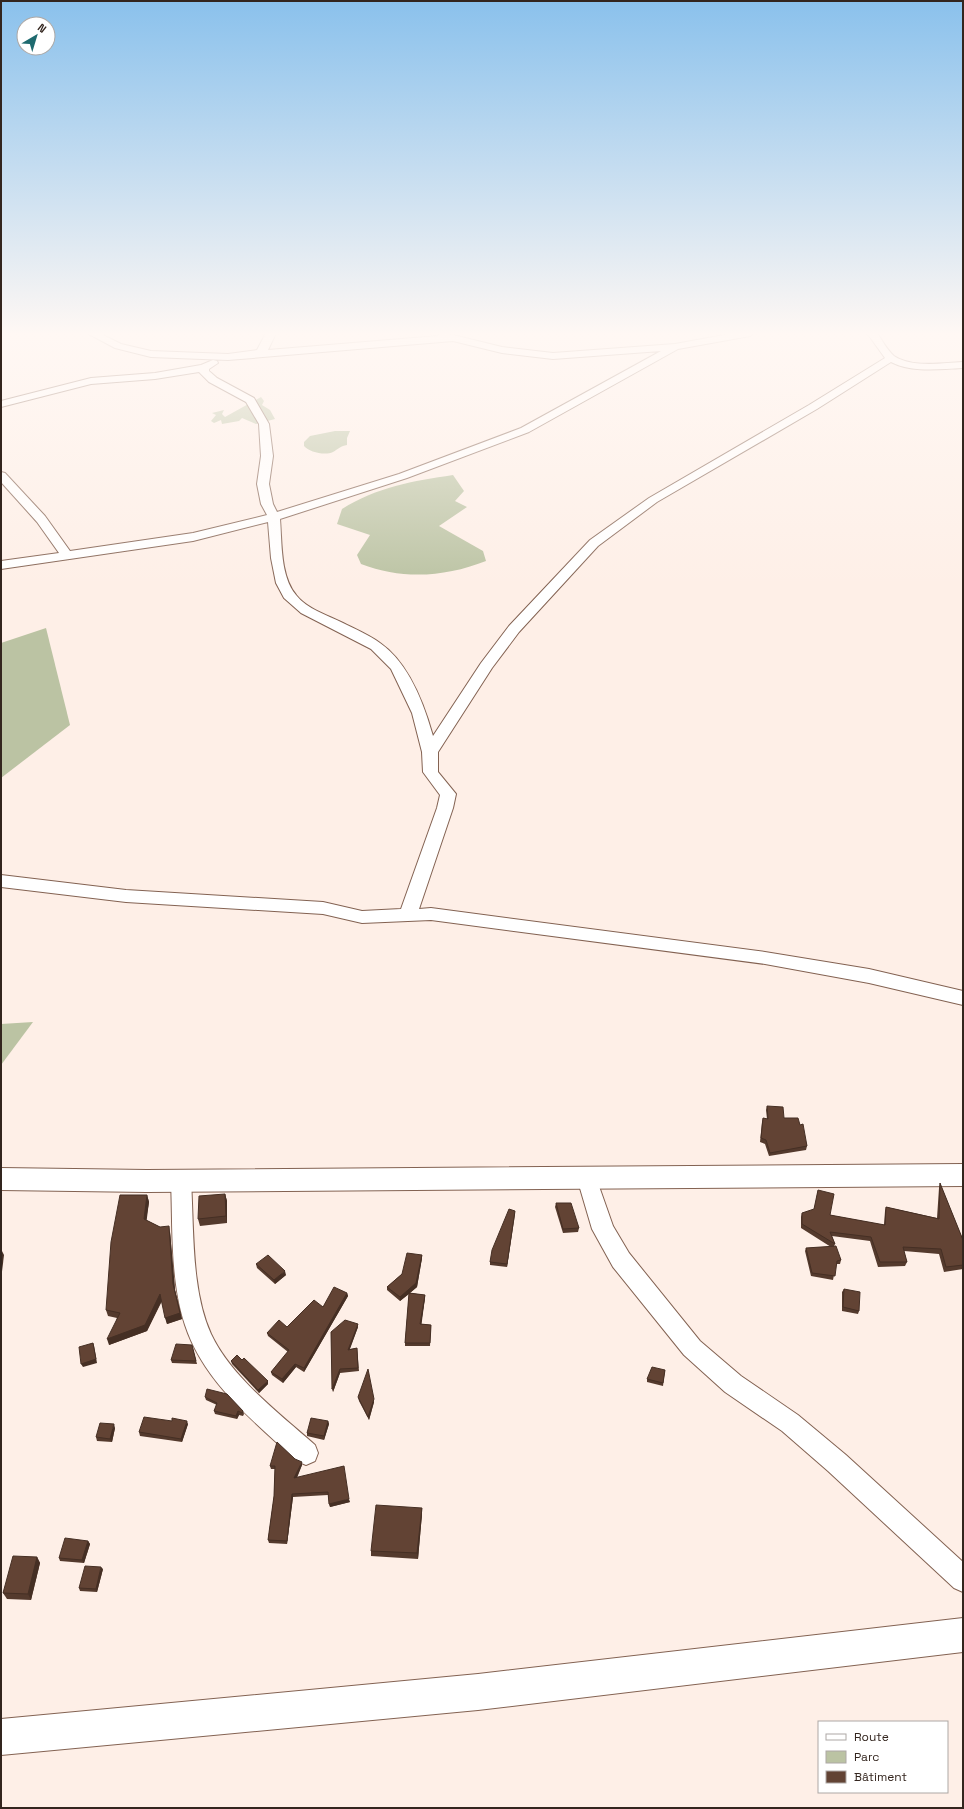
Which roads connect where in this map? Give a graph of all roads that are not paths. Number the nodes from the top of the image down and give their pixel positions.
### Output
1 (260, 417) edge
2 (547, 417) edge
3 (795, 417) edge
4 (1, 475) edge
5 (274, 517) junction
6 (67, 556) junction
7 (1, 565) edge
8 (430, 752) junction
9 (1, 881) edge
10 (408, 915) junction
11 (963, 998) edge
12 (963, 1175) edge
13 (587, 1178) junction
14 (1, 1179) edge
15 (181, 1181) junction
16 (306, 1453) dead end
17 (963, 1579) edge
18 (963, 1635) edge
19 (1, 1737) edge

1 - 5 street
2 - 5 street
3 - 8 street
4 - 6 street
5 - 6 street
5 - 8 street
6 - 7 street
8 - 10 street
9 - 10 street
10 - 11 street
12 - 13 street
13 - 15 street
13 - 17 street
14 - 15 street
15 - 16 street
18 - 19 street

